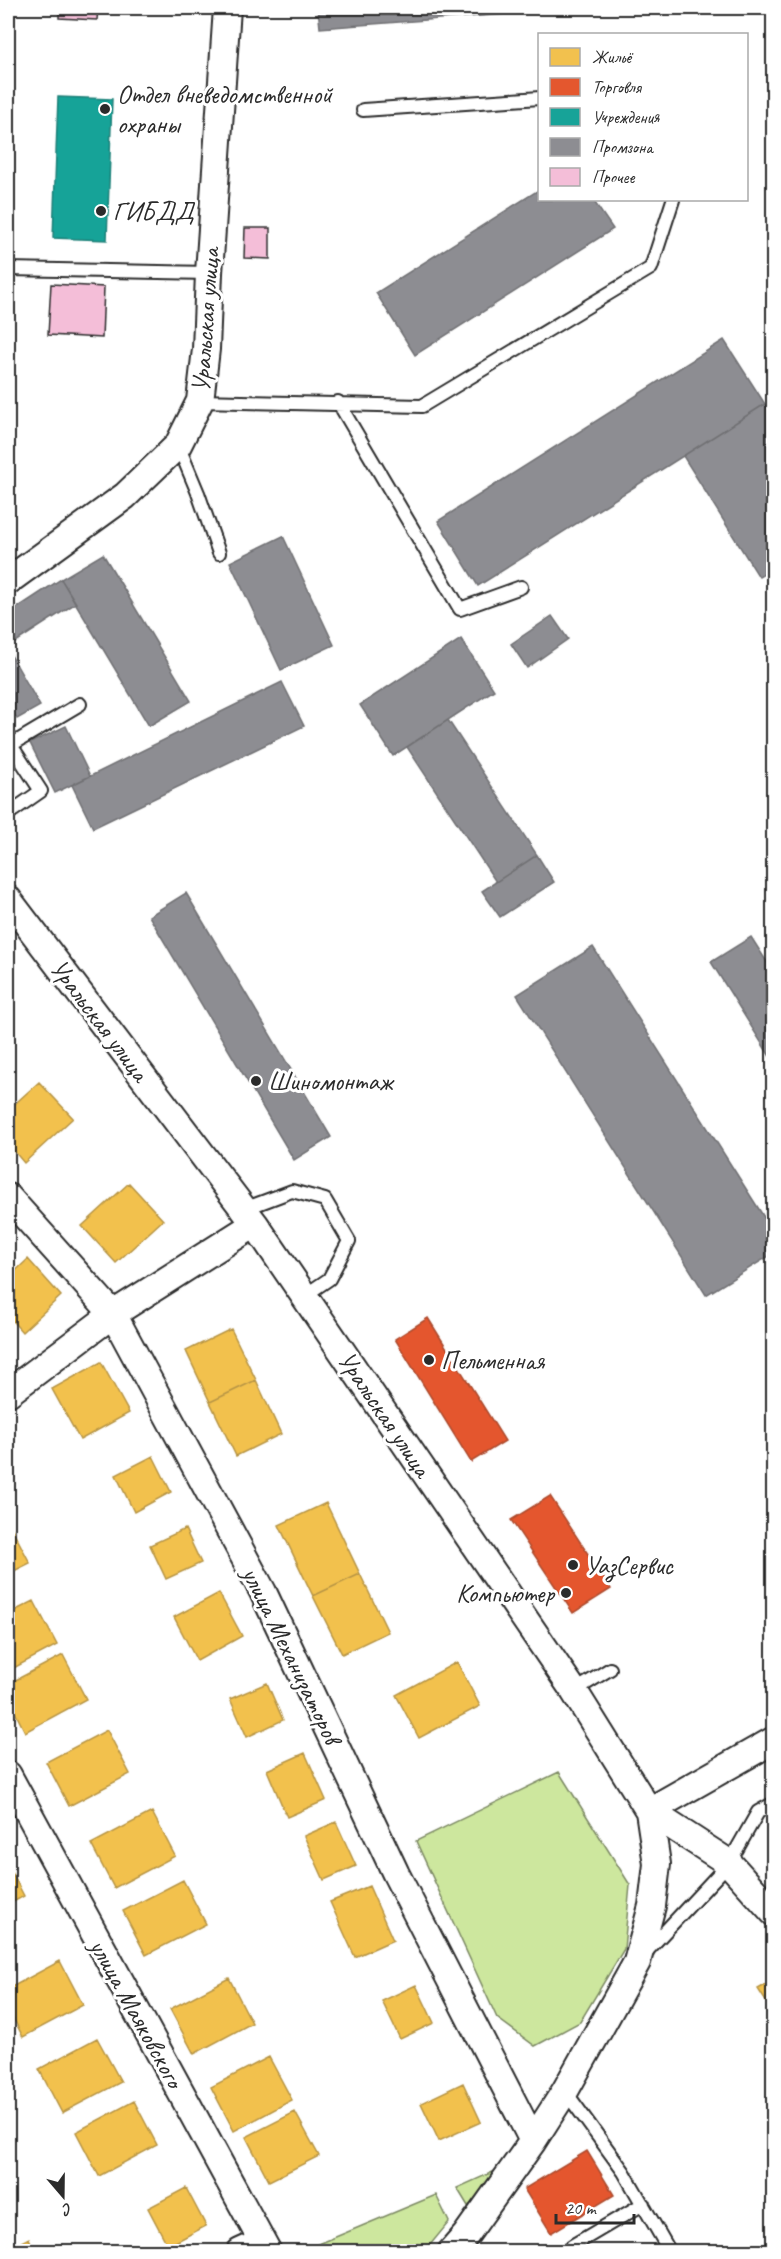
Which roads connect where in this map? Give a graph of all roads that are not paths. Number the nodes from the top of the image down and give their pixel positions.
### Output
1 (227, 8) edge
2 (538, 98) edge
3 (363, 111) dead end
4 (673, 201) edge
5 (8, 269) edge
6 (208, 273) junction
7 (200, 402) junction
8 (338, 402) junction
9 (178, 445) junction
10 (219, 553) dead end
11 (8, 581) edge
12 (521, 587) dead end
13 (80, 704) dead end
14 (8, 814) edge
15 (8, 899) edge
16 (8, 1197) edge
17 (249, 1217) junction
18 (304, 1296) junction
19 (113, 1314) junction
20 (8, 1393) edge
21 (610, 1669) dead end
22 (574, 1691) junction
23 (774, 1740) edge
24 (8, 1775) edge
25 (774, 1803) edge
26 (649, 1811) junction
27 (729, 1863) junction
28 (774, 1912) edge
29 (637, 1962) junction
30 (565, 2091) junction
31 (534, 2141) junction
32 (643, 2204) junction
33 (572, 2246) dead end
34 (257, 2248) edge
35 (451, 2252) edge
36 (670, 2252) edge

1 - 6 street, Уральская улица
2 - 3 lane
4 - 8 lane
5 - 6 lane
6 - 7 street, Уральская улица
7 - 8 lane
7 - 9 street, Уральская улица
8 - 12 lane
9 - 10 lane
9 - 11 street, Уральская улица
13 - 14 lane
15 - 17 street, Уральская улица
16 - 19 street, улица Механизаторов
17 - 18 street, Уральская улица
17 - 18 lane
17 - 19 street
18 - 22 street, Уральская улица
19 - 20 street
19 - 31 street, улица Механизаторов
21 - 22 lane
22 - 26 street, Уральская улица
23 - 26 street
24 - 34 street, улица Маяковского
25 - 27 lane
26 - 27 street, Уральская улица
26 - 29 street
27 - 28 street, Уральская улица
27 - 29 lane
29 - 30 street
30 - 31 street
30 - 32 lane
31 - 35 street
32 - 33 lane
32 - 36 lane

